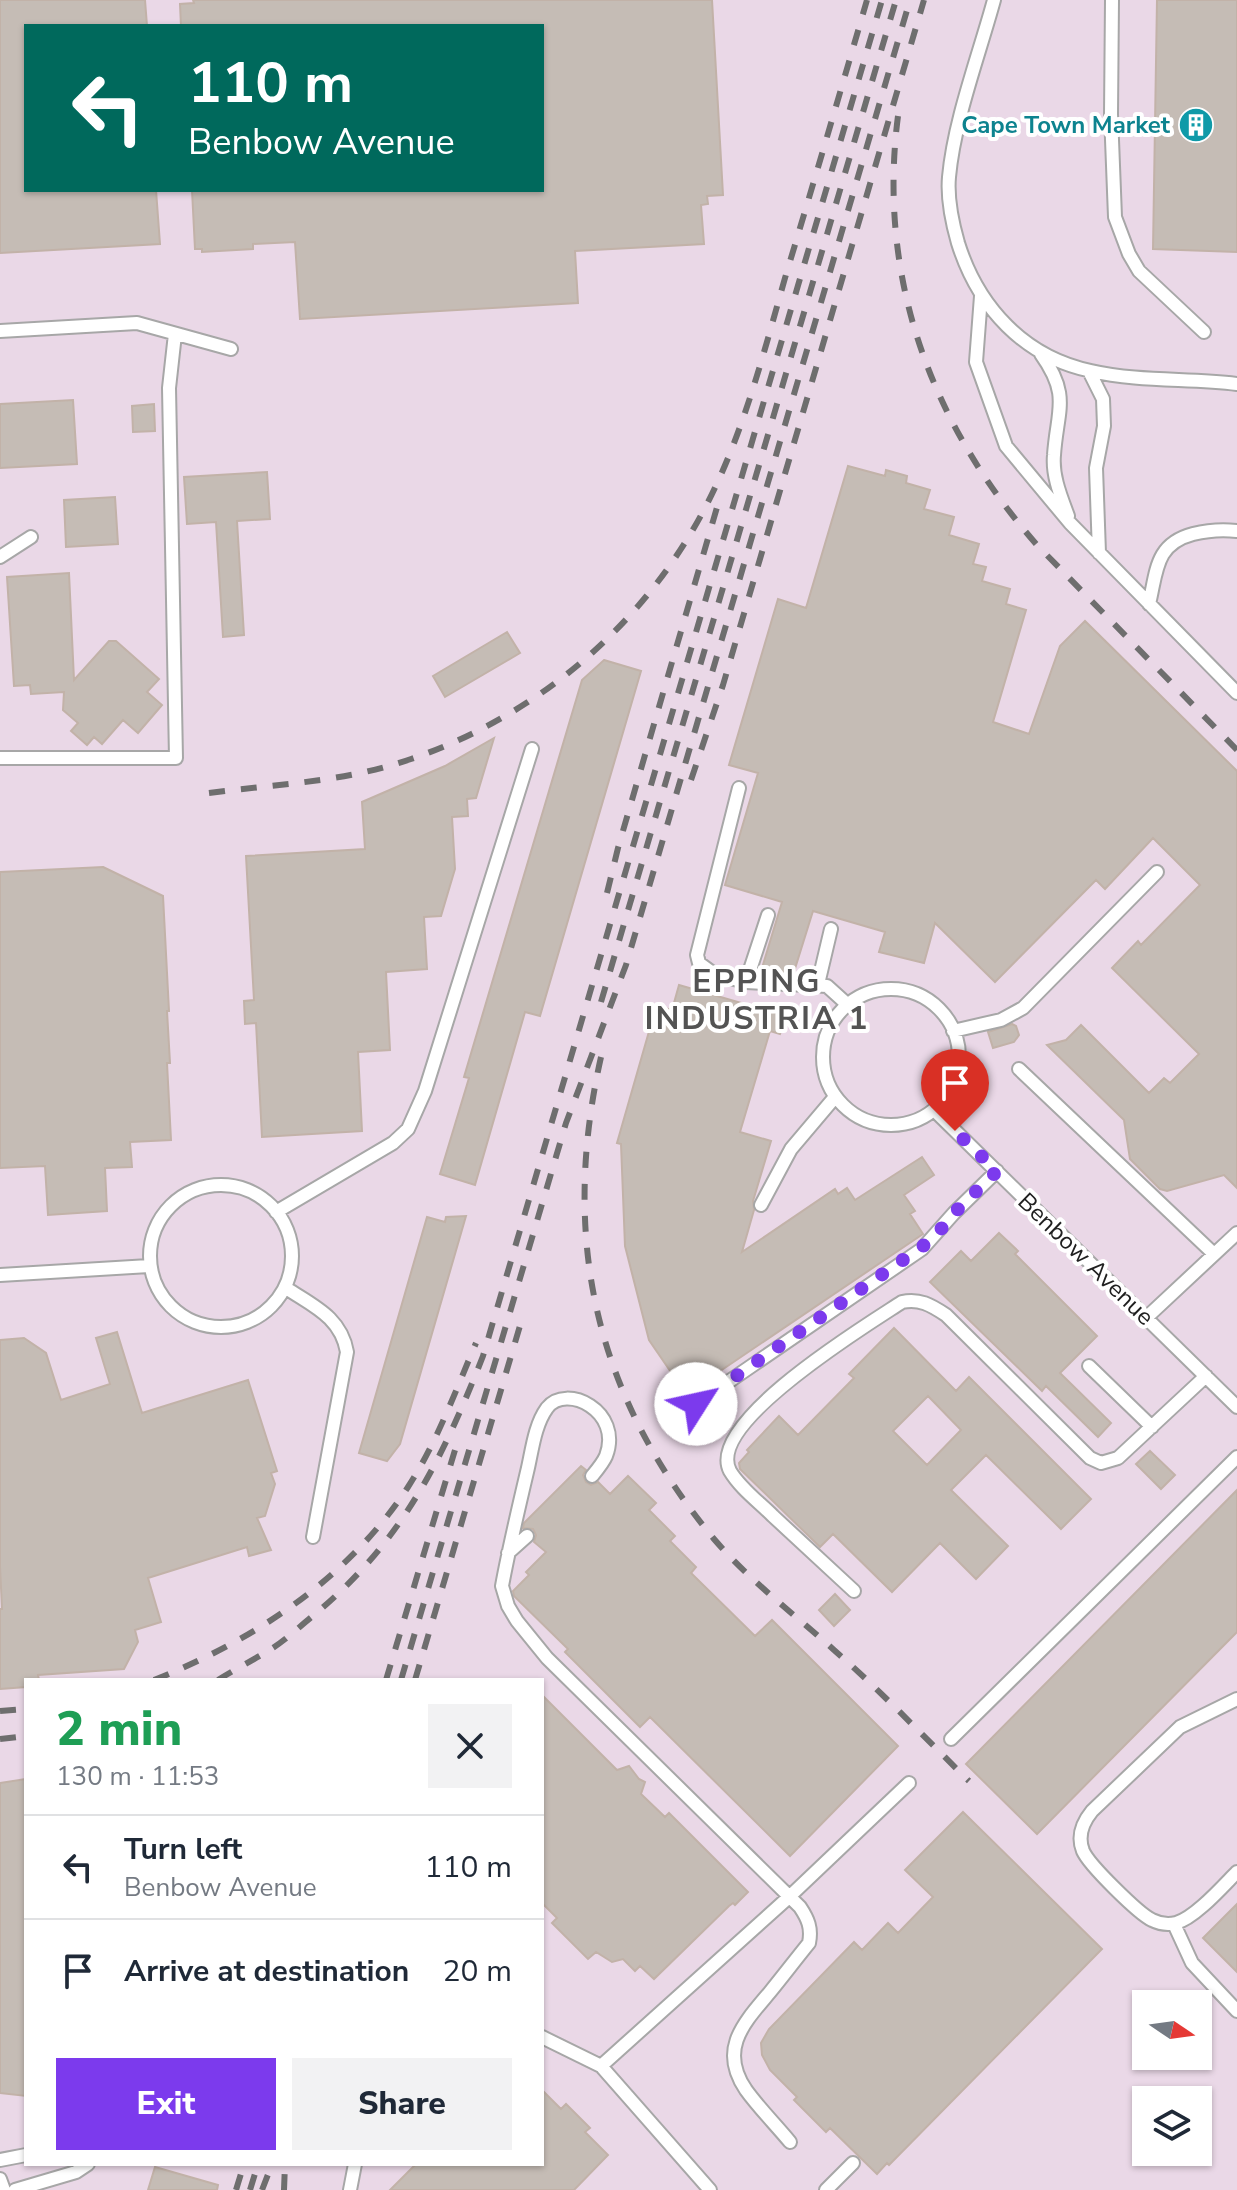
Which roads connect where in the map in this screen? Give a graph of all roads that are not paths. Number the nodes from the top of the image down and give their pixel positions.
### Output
1 (994, 0) edge
2 (1112, 0) edge
3 (981, 296) junction
4 (0, 331) edge
5 (1204, 332) dead end
6 (175, 334) junction
7 (231, 349) dead end
8 (1041, 354) junction
9 (1089, 371) junction
10 (1237, 384) edge
11 (1070, 523) junction
12 (1237, 531) edge
13 (31, 537) dead end
14 (1099, 553) junction
15 (0, 557) edge
16 (1149, 604) junction
17 (1237, 693) edge
18 (532, 749) dead end
19 (0, 758) edge
20 (739, 788) dead end
21 (1157, 872) dead end
22 (768, 915) dead end
23 (831, 929) dead end
24 (746, 982) junction
25 (818, 984) junction
26 (848, 1005) junction
27 (953, 1031) junction
28 (1019, 1069) dead end
29 (835, 1097) junction
30 (935, 1111) junction
31 (997, 1171) junction
32 (761, 1205) dead end
33 (276, 1212) junction
34 (1237, 1233) edge
35 (1214, 1254) junction
36 (149, 1266) junction
37 (0, 1275) edge
38 (286, 1288) junction
39 (1146, 1318) junction
40 (1089, 1366) dead end
41 (1206, 1376) junction
42 (696, 1404) dead end
43 (1237, 1407) edge
44 (1152, 1427) junction
45 (1237, 1457) edge
46 (592, 1476) dead end
47 (527, 1536) dead end
48 (313, 1537) dead end
49 (508, 1553) junction
50 (854, 1591) dead end
51 (1237, 1699) edge
52 (951, 1739) dead end
53 (909, 1783) dead end
54 (1237, 1872) edge
55 (789, 1897) junction
56 (1174, 1924) junction
57 (1237, 2011) edge
58 (544, 2038) edge
59 (601, 2066) junction
60 (790, 2142) dead end
61 (24, 2155) edge
62 (0, 2160) edge
63 (853, 2163) dead end
64 (85, 2166) edge
65 (355, 2166) edge
66 (0, 2179) edge
67 (4, 2190) edge
68 (15, 2190) edge
69 (350, 2190) edge
70 (710, 2190) edge
71 (826, 2190) edge

1 - 3 lane
2 - 5 lane
3 - 8 lane
3 - 11 lane
4 - 6 lane
6 - 7 lane
6 - 19 lane
8 - 9 lane
8 - 11 lane
9 - 10 lane
9 - 14 lane
11 - 14 lane
12 - 16 lane
13 - 15 lane
14 - 16 lane
16 - 17 lane
18 - 33 lane
20 - 24 lane
21 - 27 lane
22 - 24 lane
23 - 25 lane
24 - 25 lane
25 - 26 lane
26 - 27 lane
26 - 29 lane
27 - 30 lane
28 - 35 lane
29 - 30 lane
29 - 32 lane
30 - 31 lane, Benbow Avenue
31 - 39 lane, Benbow Avenue
31 - 42 lane
33 - 36 lane
33 - 38 lane
34 - 35 lane
35 - 39 lane
36 - 37 lane
36 - 38 lane
38 - 48 lane
39 - 41 lane, Benbow Avenue
40 - 44 lane
41 - 43 lane, Benbow Avenue
41 - 44 lane
44 - 50 lane
45 - 52 lane
46 - 49 lane
47 - 49 lane
49 - 55 lane
51 - 56 lane
53 - 55 lane
54 - 56 lane
55 - 59 lane
55 - 60 lane
56 - 57 lane
58 - 59 lane
59 - 70 lane
61 - 62 lane
63 - 71 lane
64 - 68 lane
65 - 69 lane
66 - 67 lane

